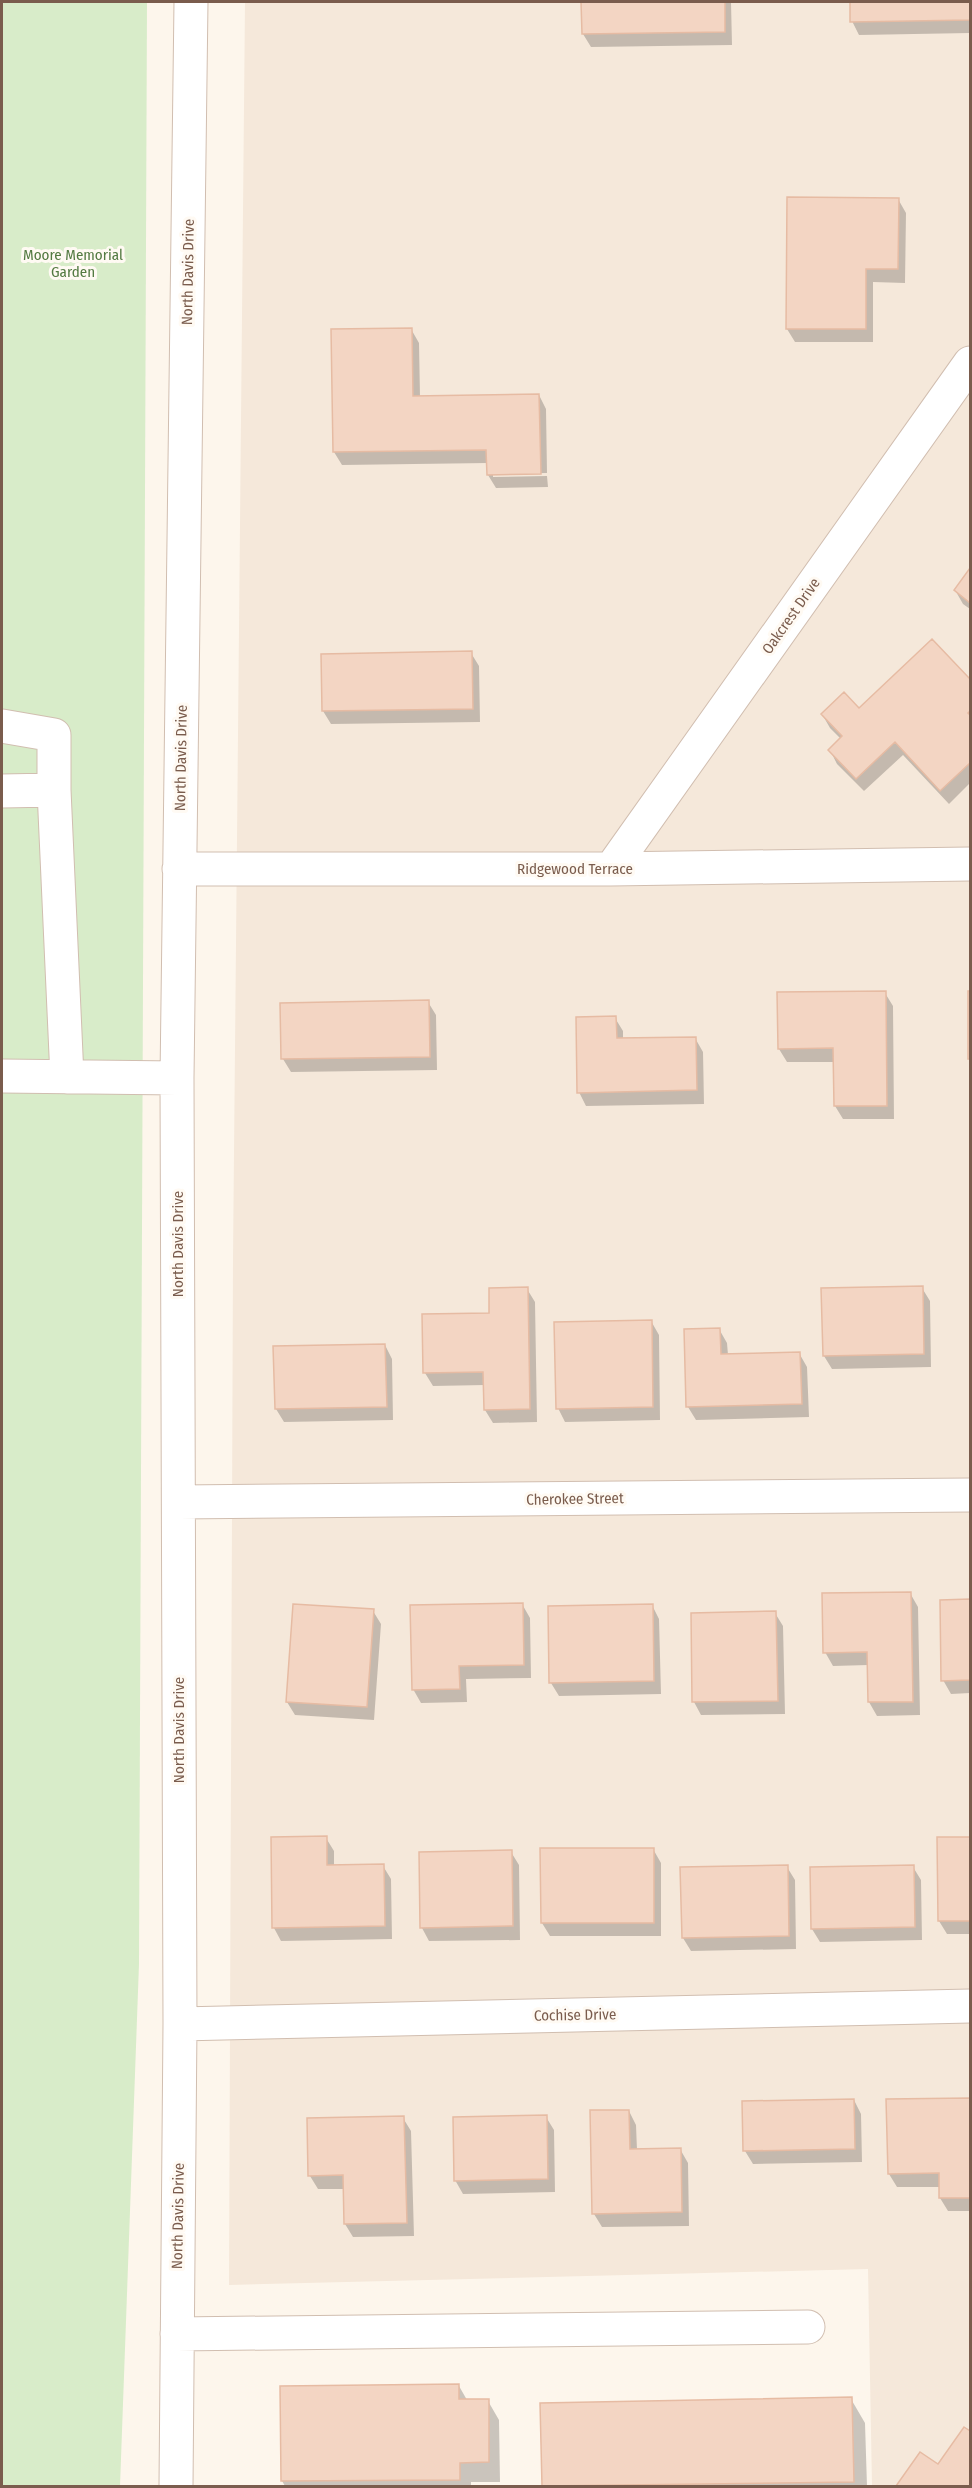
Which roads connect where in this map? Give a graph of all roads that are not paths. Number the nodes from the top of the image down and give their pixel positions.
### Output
1 (191, 2) edge
2 (970, 363) edge
3 (2, 726) edge
4 (54, 790) junction
5 (2, 791) edge
6 (970, 864) edge
7 (611, 869) junction
8 (179, 870) junction
9 (2, 1076) edge
10 (67, 1077) junction
11 (177, 1078) junction
12 (970, 1495) edge
13 (179, 1502) junction
14 (970, 2006) edge
15 (180, 2024) junction
16 (808, 2327) dead end
17 (177, 2334) junction
18 (176, 2487) edge

1 - 8 street, North Davis Drive
2 - 7 street, Oakcrest Drive
3 - 4 street
4 - 5 street
4 - 10 street
6 - 7 street, Ridgewood Terrace
7 - 8 street, Ridgewood Terrace
8 - 11 street, North Davis Drive
9 - 10 street
10 - 11 street
11 - 13 street, North Davis Drive
12 - 13 street, Cherokee Street
13 - 15 street, North Davis Drive
14 - 15 street, Cochise Drive
15 - 17 street, North Davis Drive
16 - 17 street
17 - 18 street, North Davis Drive

